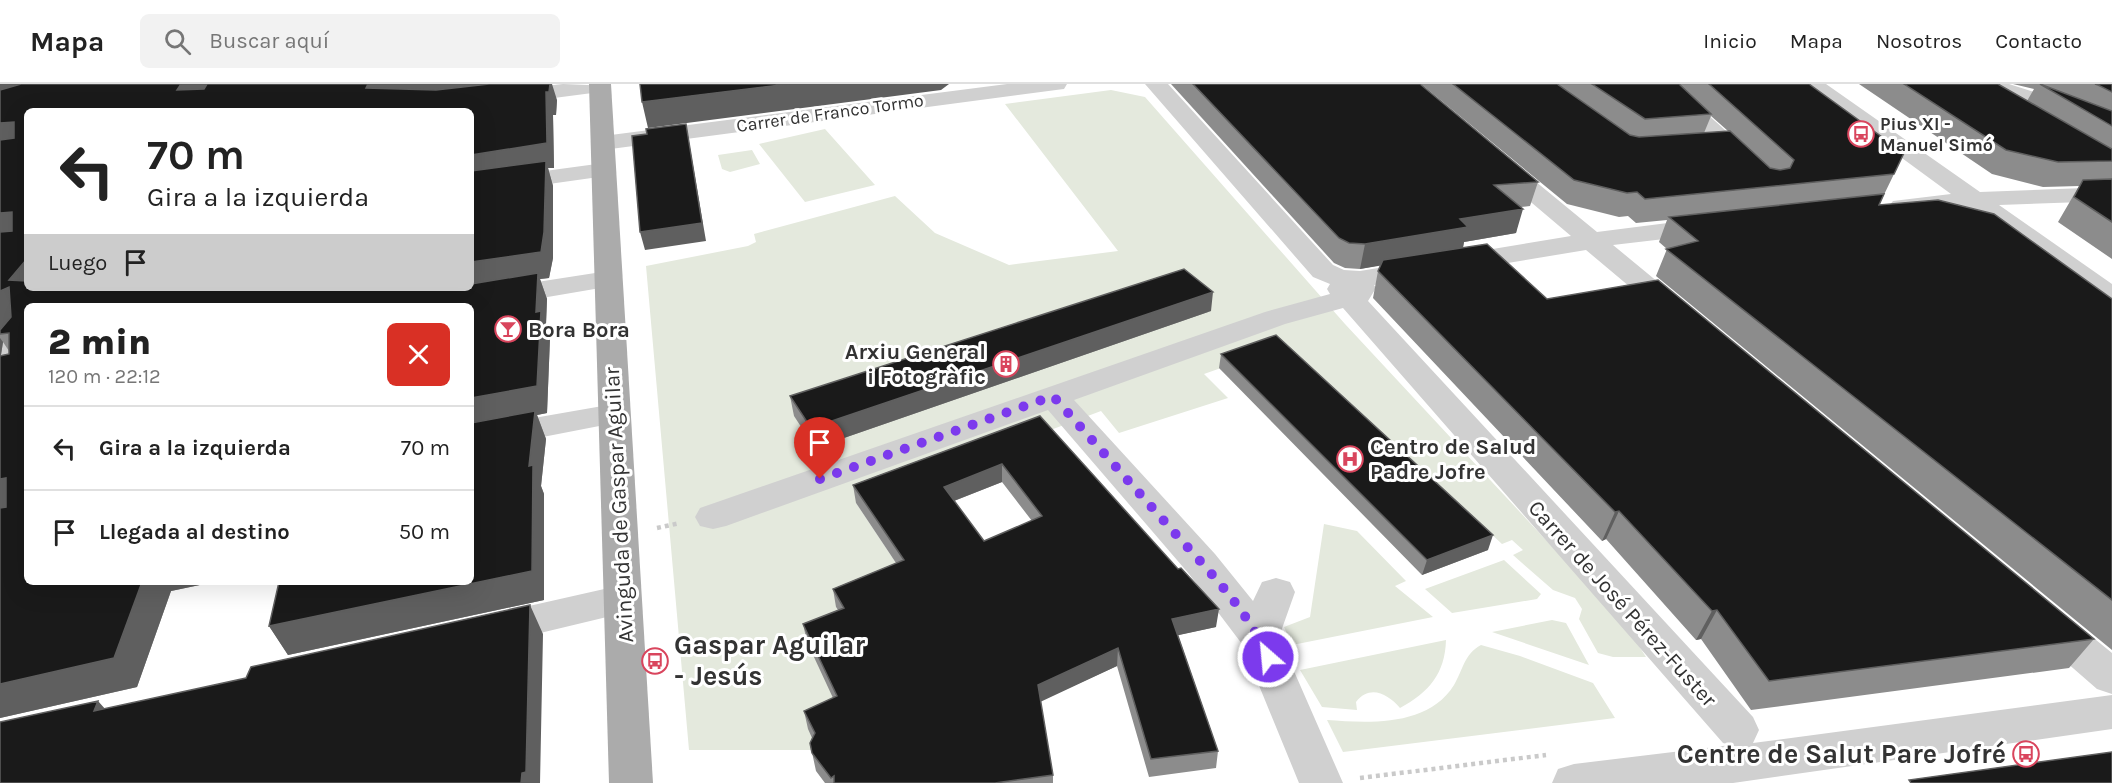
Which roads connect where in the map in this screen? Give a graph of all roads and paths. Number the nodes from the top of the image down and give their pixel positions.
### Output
1 (1056, 84) edge
2 (1156, 84) edge
3 (1661, 84) edge
4 (1812, 84) edge
5 (600, 85) edge
6 (993, 88) edge
7 (1986, 89) edge
8 (489, 99) edge
9 (2025, 119) edge
10 (2112, 133) edge
11 (1475, 143) edge
12 (1674, 148) edge
13 (603, 156) junction
14 (474, 187) edge
15 (2112, 194) edge
16 (1974, 199) junction
17 (1876, 209) edge
18 (1737, 223) edge
19 (1592, 241) junction
20 (608, 279) junction
21 (1346, 286) junction
22 (2112, 297) edge
23 (459, 303) edge
24 (24, 329) edge
25 (1699, 331) edge
26 (0, 358) edge
27 (24, 371) edge
28 (0, 375) edge
29 (1053, 396) junction
30 (614, 414) junction
31 (474, 439) edge
32 (713, 517) dead end
33 (1276, 592) dead end
34 (622, 600) junction
35 (2025, 604) edge
36 (1259, 637) junction
37 (454, 638) edge
38 (2112, 677) edge
39 (2112, 712) edge
40 (1738, 730) dead end
41 (631, 783) edge
42 (1321, 783) edge
43 (1574, 783) edge

1 - 6 street, Carrer de Franco Tormo
2 - 21 street, Carrer de José Pérez-Fuster
3 - 12 street
4 - 16 street
5 - 8 street
5 - 13 main road, Avinguda de Gaspar Aguilar
6 - 13 street, Carrer de Franco Tormo
7 - 9 street
7 - 10 street
11 - 19 street
13 - 14 street, Carrer de Franco Tormo
13 - 20 main road, Avinguda de Gaspar Aguilar
15 - 16 street
16 - 17 street
16 - 22 street
18 - 19 street
19 - 21 street
19 - 25 street
20 - 23 street
20 - 30 main road, Avinguda de Gaspar Aguilar
21 - 29 street
21 - 40 street, Carrer de José Pérez-Fuster
24 - 26 street
27 - 28 street
29 - 32 street
29 - 36 street
30 - 31 street
30 - 34 main road, Avinguda de Gaspar Aguilar
33 - 36 street
34 - 37 street
34 - 41 main road, Avinguda de Gaspar Aguilar
35 - 38 street
36 - 42 street
39 - 43 street

